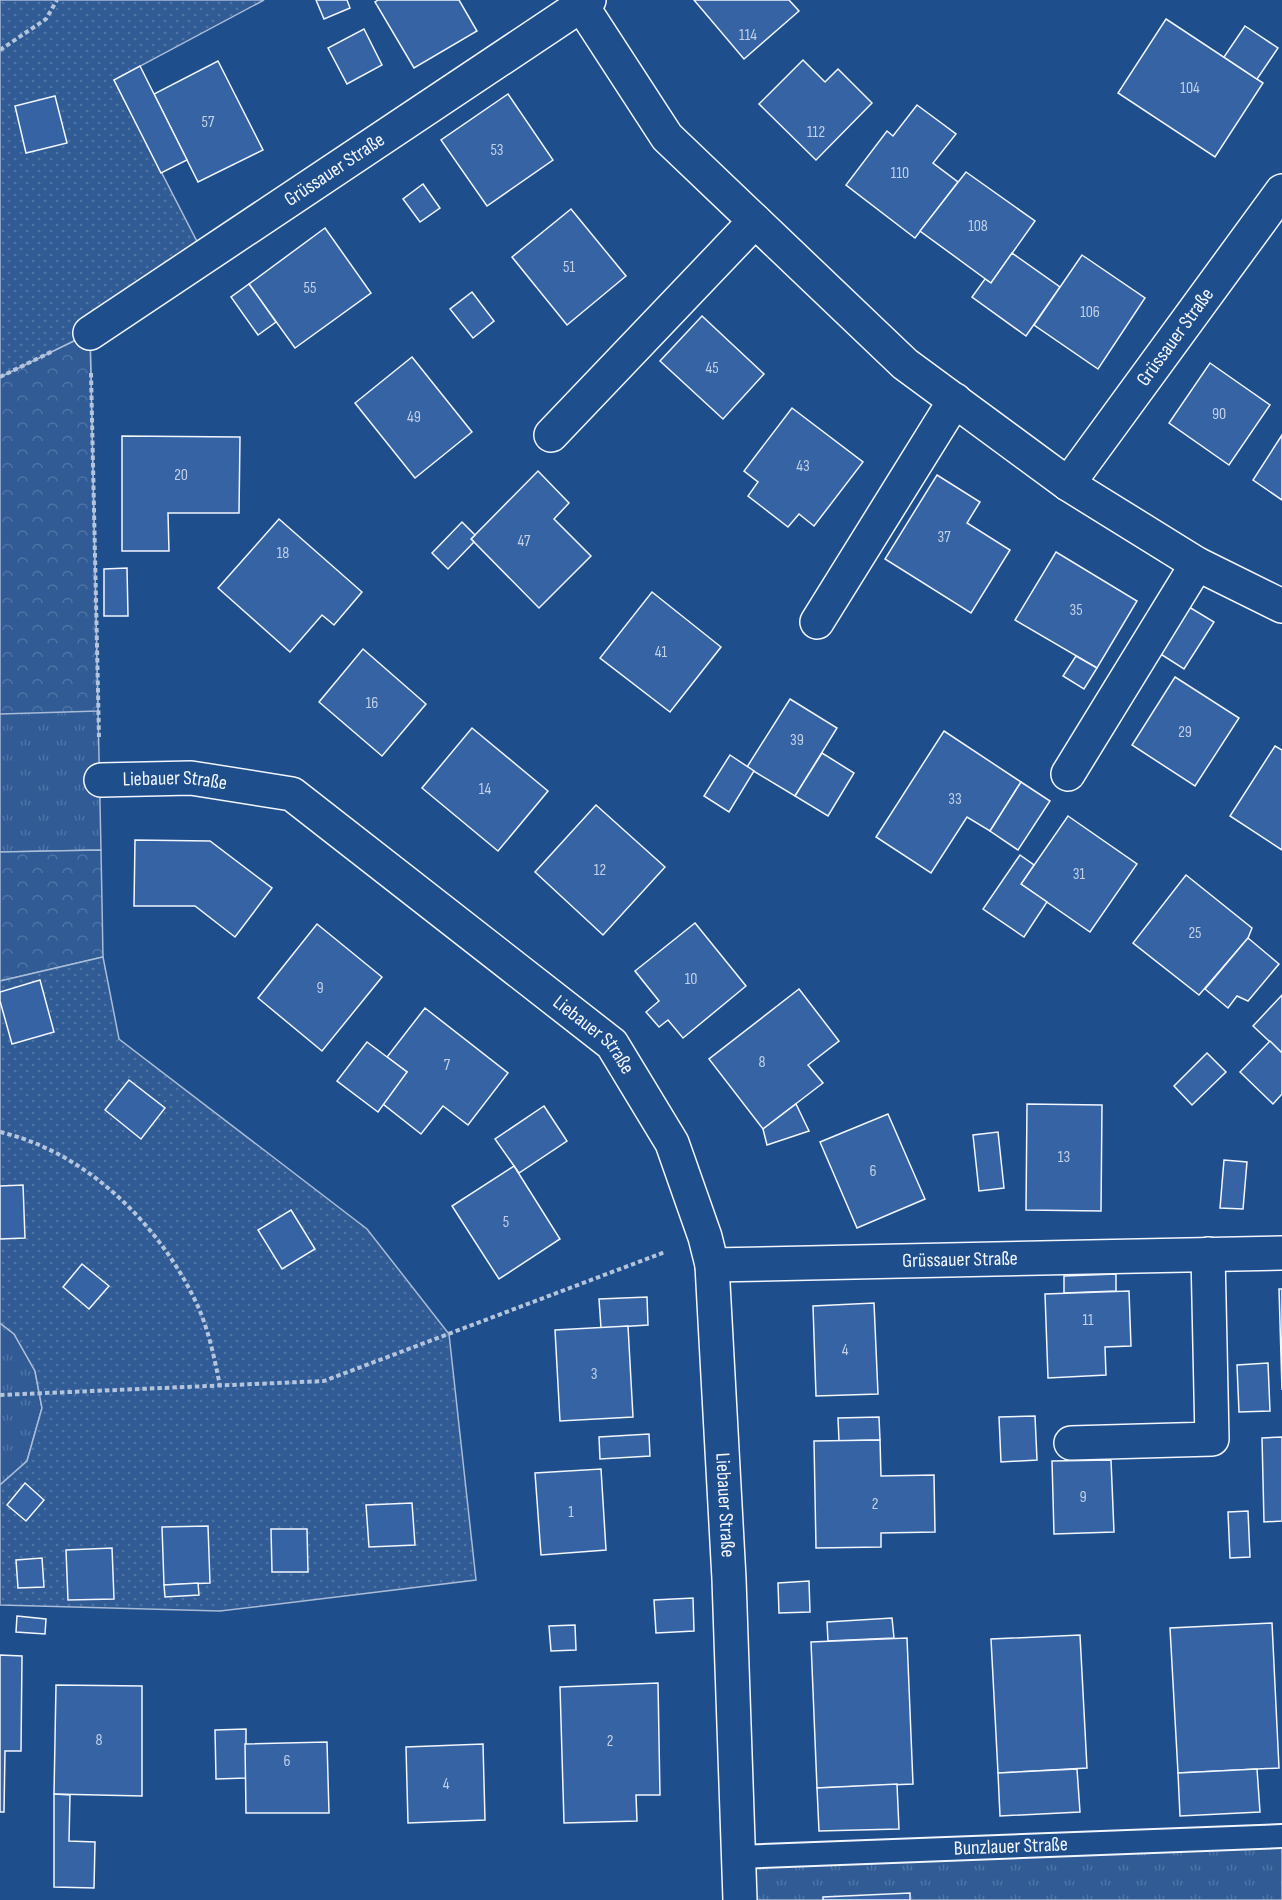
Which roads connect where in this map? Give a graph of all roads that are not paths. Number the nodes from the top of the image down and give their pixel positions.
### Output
1 (583, 2) edge
2 (1282, 191) edge
3 (755, 221) junction
4 (90, 333) road end
5 (955, 400) junction
6 (551, 435) dead end
7 (1068, 484) junction
8 (1197, 564) junction
9 (1282, 606) edge
10 (816, 622) dead end
11 (1068, 774) dead end
12 (100, 780) road end
13 (709, 1251) junction
14 (1282, 1253) edge
15 (1208, 1254) junction
16 (1071, 1443) dead end
17 (1282, 1836) edge
18 (739, 1857) junction
19 (741, 1900) edge

1 - 3 street, Grüssauer Straße
1 - 4 street, Grüssauer Straße
2 - 7 street, Grüssauer Straße
3 - 5 street, Grüssauer Straße
3 - 6 street
5 - 7 street, Grüssauer Straße
5 - 10 street
7 - 8 street, Grüssauer Straße
8 - 9 street, Grüssauer Straße
8 - 11 street
12 - 13 street, Liebauer Straße
13 - 15 street, Grüssauer Straße
13 - 18 street, Liebauer Straße
14 - 15 street, Grüssauer Straße
15 - 16 street
17 - 18 lane, Bunzlauer Straße
18 - 19 street

